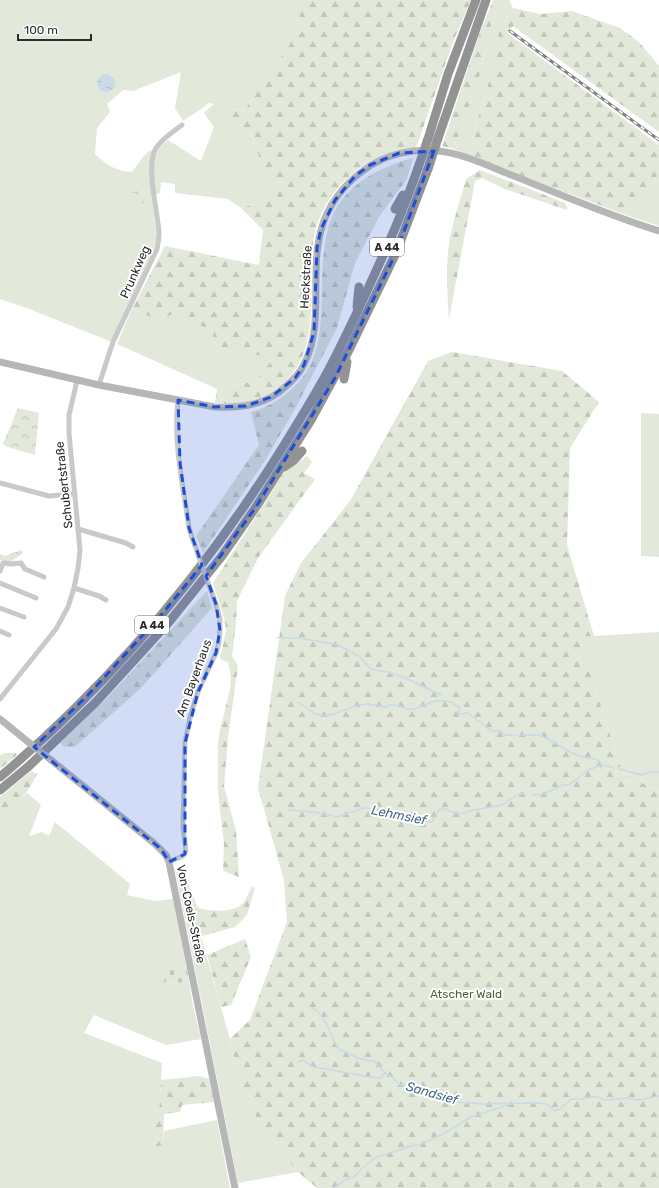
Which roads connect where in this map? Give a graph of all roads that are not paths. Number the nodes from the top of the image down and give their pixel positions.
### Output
1 (476, 0) edge
2 (486, 0) edge
3 (182, 126) dead end
4 (414, 177) junction
5 (395, 209) dead end
6 (659, 231) edge
7 (359, 287) dead end
8 (356, 315) junction
9 (349, 350) junction
10 (0, 362) edge
11 (344, 378) dead end
12 (77, 381) junction
13 (99, 385) junction
14 (178, 400) junction
15 (302, 451) dead end
16 (280, 470) junction
17 (0, 483) edge
18 (74, 494) junction
19 (78, 529) junction
20 (133, 547) dead end
21 (0, 571) edge
22 (44, 577) dead end
23 (0, 583) edge
24 (74, 588) junction
25 (36, 598) dead end
26 (106, 600) dead end
27 (0, 608) edge
28 (24, 617) dead end
29 (0, 631) edge
30 (9, 635) dead end
31 (0, 699) edge
32 (0, 719) edge
33 (0, 777) edge
34 (0, 790) edge
35 (169, 862) junction
36 (235, 1188) edge

1 - 4 highway, A 44, bridge
2 - 9 highway, A 44, bridge
3 - 13 street, Prunkweg
4 - 5 highway
4 - 8 highway, A 44
6 - 14 main road, Heckstraße
7 - 8 highway
8 - 33 highway, A 44
9 - 11 highway
9 - 16 highway, A 44
10 - 12 main road, Heckstraße
12 - 13 main road, Heckstraße
12 - 18 street, Schubertstraße
13 - 14 main road, Heckstraße
14 - 35 street, Am Bayerhaus, bridge
15 - 16 highway
16 - 34 highway, A 44
17 - 18 street
18 - 19 street, Schubertstraße
19 - 20 street
19 - 24 street, Schubertstraße
21 - 22 street
23 - 25 street
24 - 26 street
24 - 31 street, Schubertstraße
27 - 28 street
29 - 30 street
32 - 35 main road, Von-Coels-Straße, bridge
35 - 36 main road, Von-Coels-Straße

